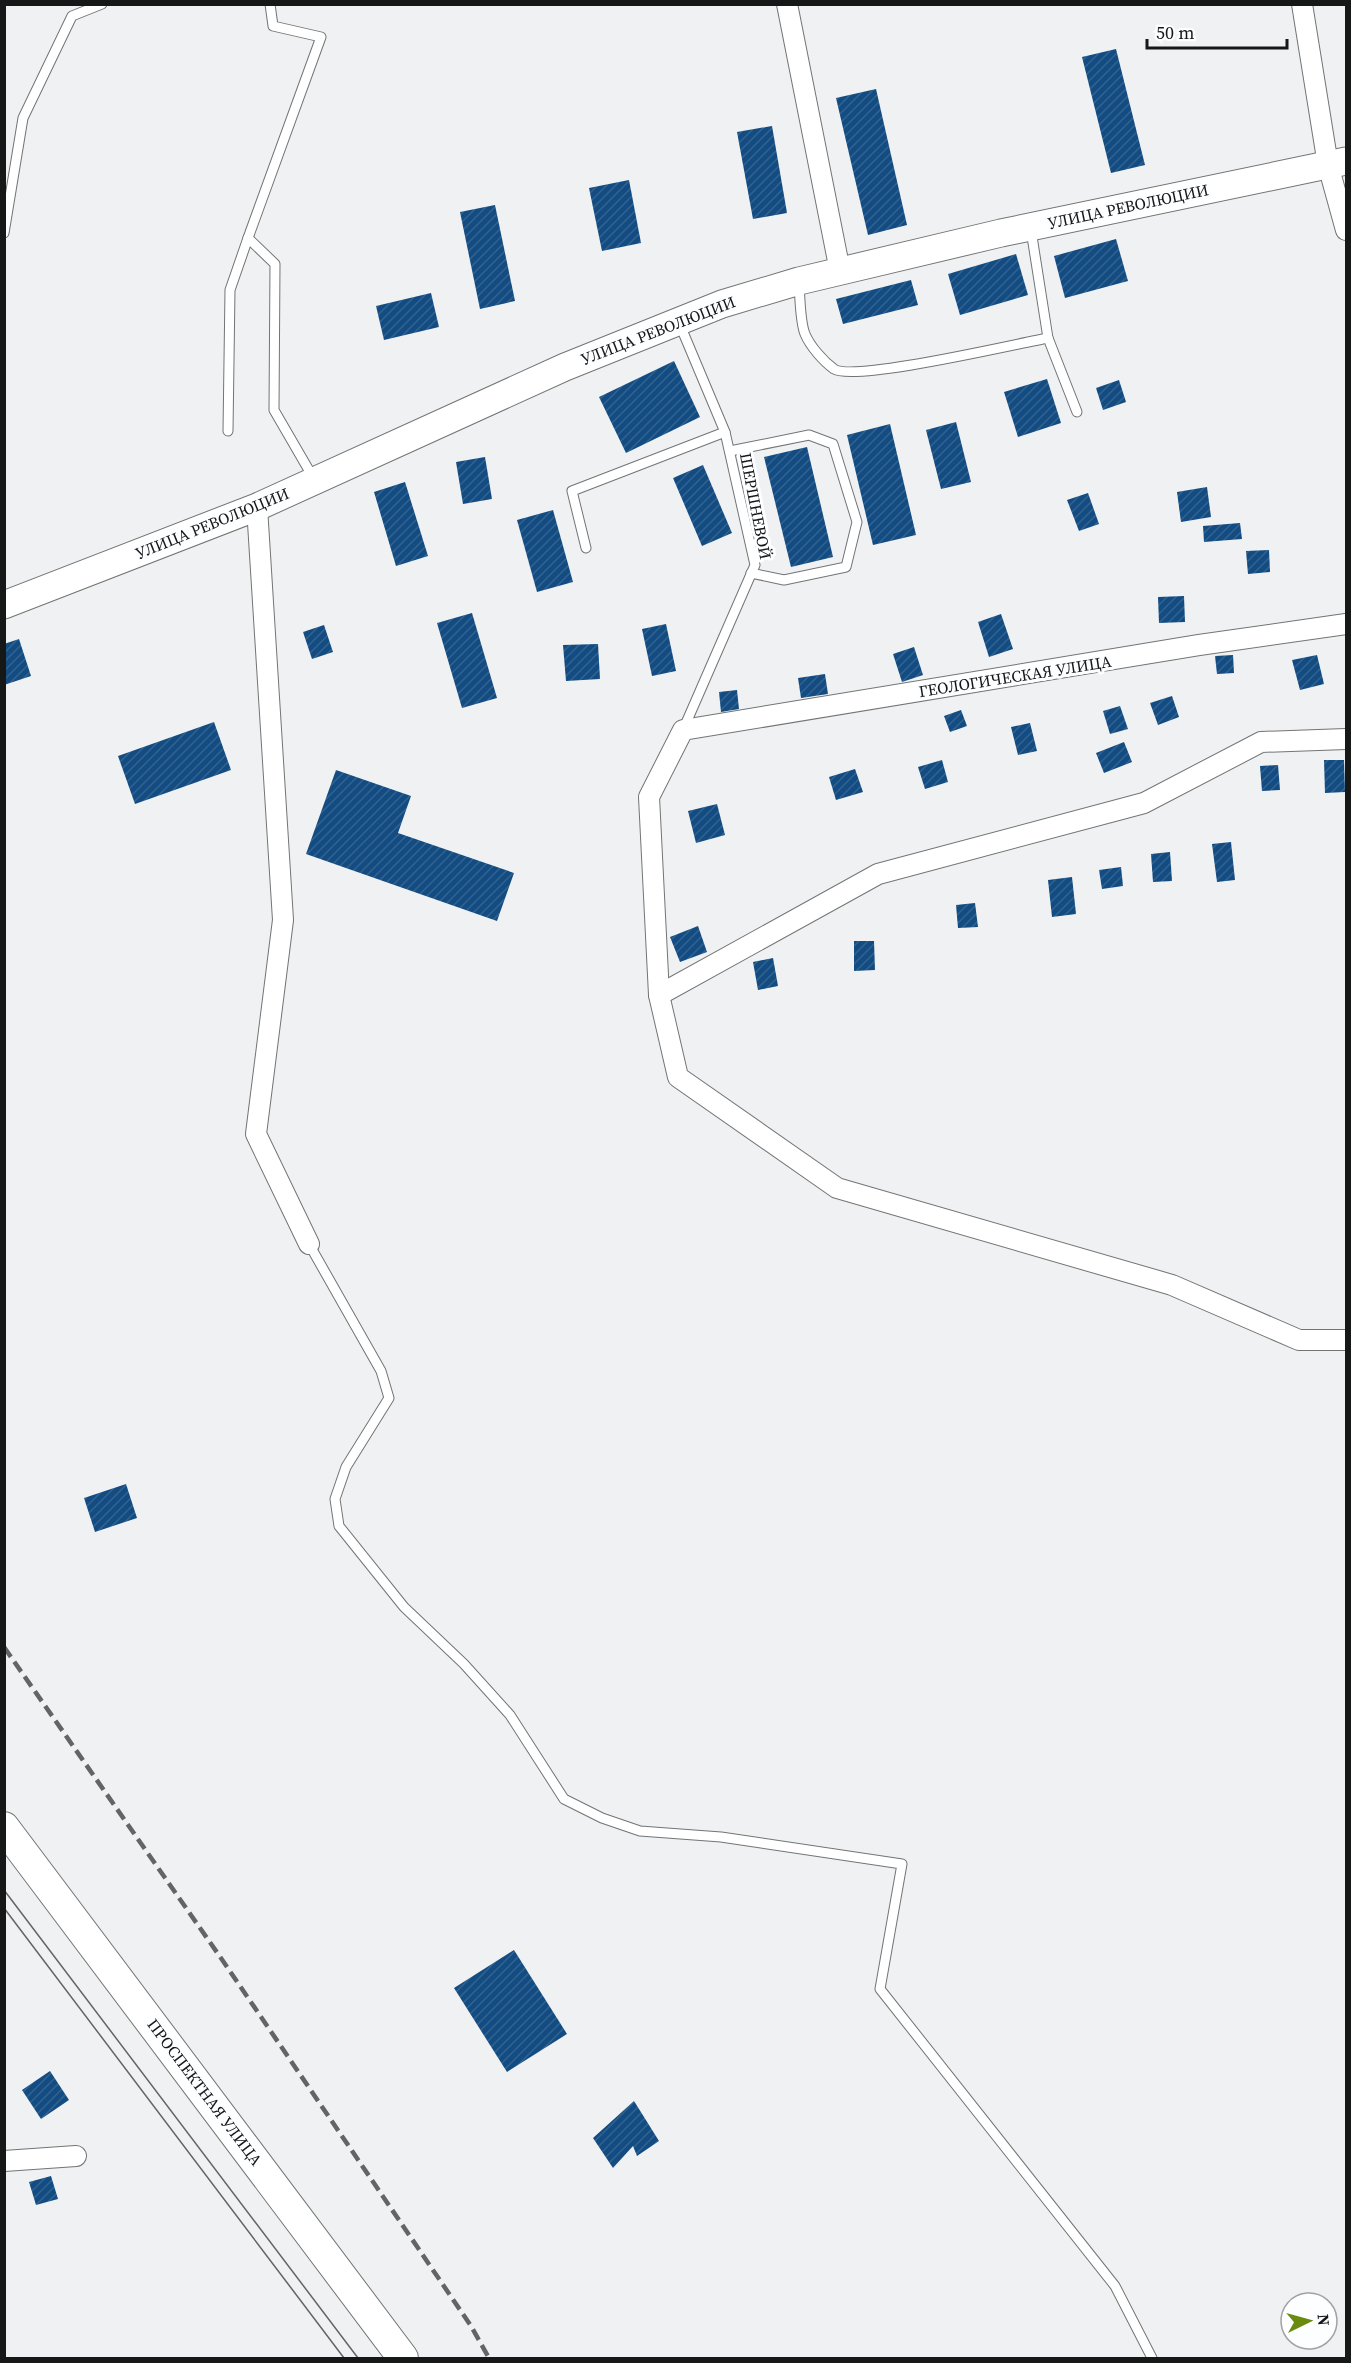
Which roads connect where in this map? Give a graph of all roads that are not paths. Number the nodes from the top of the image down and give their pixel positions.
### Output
1 (102, 4) edge
2 (270, 4) edge
3 (787, 4) edge
4 (1302, 4) edge
5 (1337, 163) edge
6 (1030, 226) junction
7 (1347, 230) edge
8 (4, 233) edge
9 (248, 238) junction
10 (840, 271) junction
11 (799, 281) junction
12 (677, 320) junction
13 (1048, 338) junction
14 (1077, 412) dead end
15 (228, 431) dead end
16 (725, 432) junction
17 (729, 451) junction
18 (315, 481) junction
19 (257, 507) junction
20 (586, 548) dead end
21 (751, 573) junction
22 (4, 604) edge
23 (1347, 624) edge
24 (683, 730) junction
25 (1347, 739) edge
26 (658, 995) junction
27 (309, 1244) joint
28 (1347, 1340) edge
29 (4, 1827) edge
30 (76, 2156) dead end
31 (5, 2159) edge
32 (403, 2358) edge
33 (1152, 2358) edge

1 - 8 lane
2 - 9 lane
3 - 10 street
4 - 5 street
5 - 6 street, УЛИЦА РЕВОЛЮЦИИ
5 - 7 street
6 - 10 street, УЛИЦА РЕВОЛЮЦИИ
6 - 13 lane
9 - 15 lane
9 - 18 lane
10 - 11 street, УЛИЦА РЕВОЛЮЦИИ
11 - 12 street, УЛИЦА РЕВОЛЮЦИИ
11 - 13 lane
12 - 16 lane, ШЕРШНЕВОЙ
12 - 18 street, УЛИЦА РЕВОЛЮЦИИ
13 - 14 lane
16 - 17 lane, ШЕРШНЕВОЙ
16 - 20 lane
17 - 21 lane, ШЕРШНЕВОЙ
17 - 21 lane
18 - 19 street, УЛИЦА РЕВОЛЮЦИИ
19 - 22 street, УЛИЦА РЕВОЛЮЦИИ
19 - 27 street
21 - 24 lane, ШЕРШНЕВОЙ
23 - 24 street, ГЕОЛОГИЧЕСКАЯ УЛИЦА
24 - 26 street
25 - 26 street
26 - 28 street
27 - 33 lane
29 - 32 main road, ПРОСПЕКТНАЯ УЛИЦА
30 - 31 street

